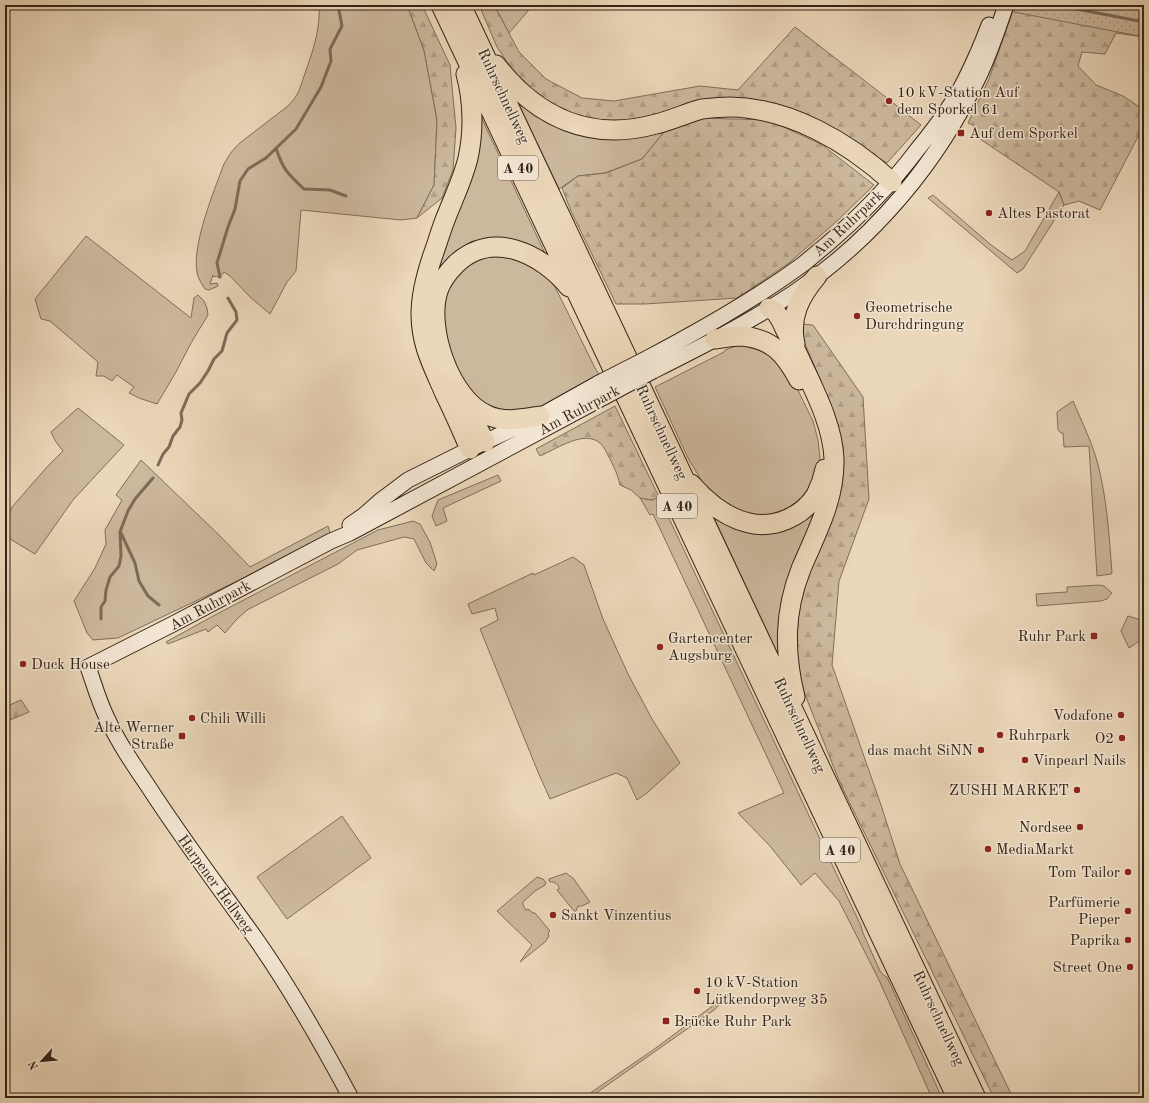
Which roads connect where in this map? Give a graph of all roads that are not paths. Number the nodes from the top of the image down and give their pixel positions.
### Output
1 (996, 5) edge
2 (1006, 5) edge
3 (454, 11) edge
4 (898, 187) junction
5 (817, 276) junction
6 (745, 304) junction
7 (769, 308) junction
8 (588, 316) junction
9 (715, 339) junction
10 (798, 355) junction
11 (649, 365) junction
12 (457, 388) junction
13 (602, 390) junction
14 (540, 416) junction
15 (483, 449) junction
16 (676, 461) junction
17 (331, 541) junction
18 (88, 667) joint
19 (809, 744) junction
20 (351, 1098) edge
21 (957, 1098) edge
22 (976, 1098) edge

1 - 4 main road
2 - 4 main road
3 - 4 highway
3 - 8 highway, Ruhrschnellweg / A 40
3 - 15 highway
3 - 16 highway, Ruhrschnellweg / A 40
4 - 5 main road, Am Ruhrpark
4 - 6 main road, Am Ruhrpark
5 - 7 main road, Am Ruhrpark
5 - 10 highway
6 - 7 main road
6 - 11 main road, Am Ruhrpark
7 - 9 main road, Am Ruhrpark
7 - 10 highway
8 - 12 highway
8 - 21 highway, Ruhrschnellweg / A 40
9 - 11 main road, Am Ruhrpark
9 - 16 highway
10 - 19 highway
11 - 13 main road, Am Ruhrpark, bridge
12 - 14 highway
12 - 15 highway
13 - 14 main road, Am Ruhrpark
13 - 15 main road, Am Ruhrpark
14 - 15 main road, Am Ruhrpark
15 - 17 main road, Am Ruhrpark
15 - 17 main road, Am Ruhrpark
16 - 19 highway, Ruhrschnellweg / A 40
17 - 18 main road, Am Ruhrpark
18 - 20 main road, Harpener Hellweg
19 - 22 highway, Ruhrschnellweg / A 40

